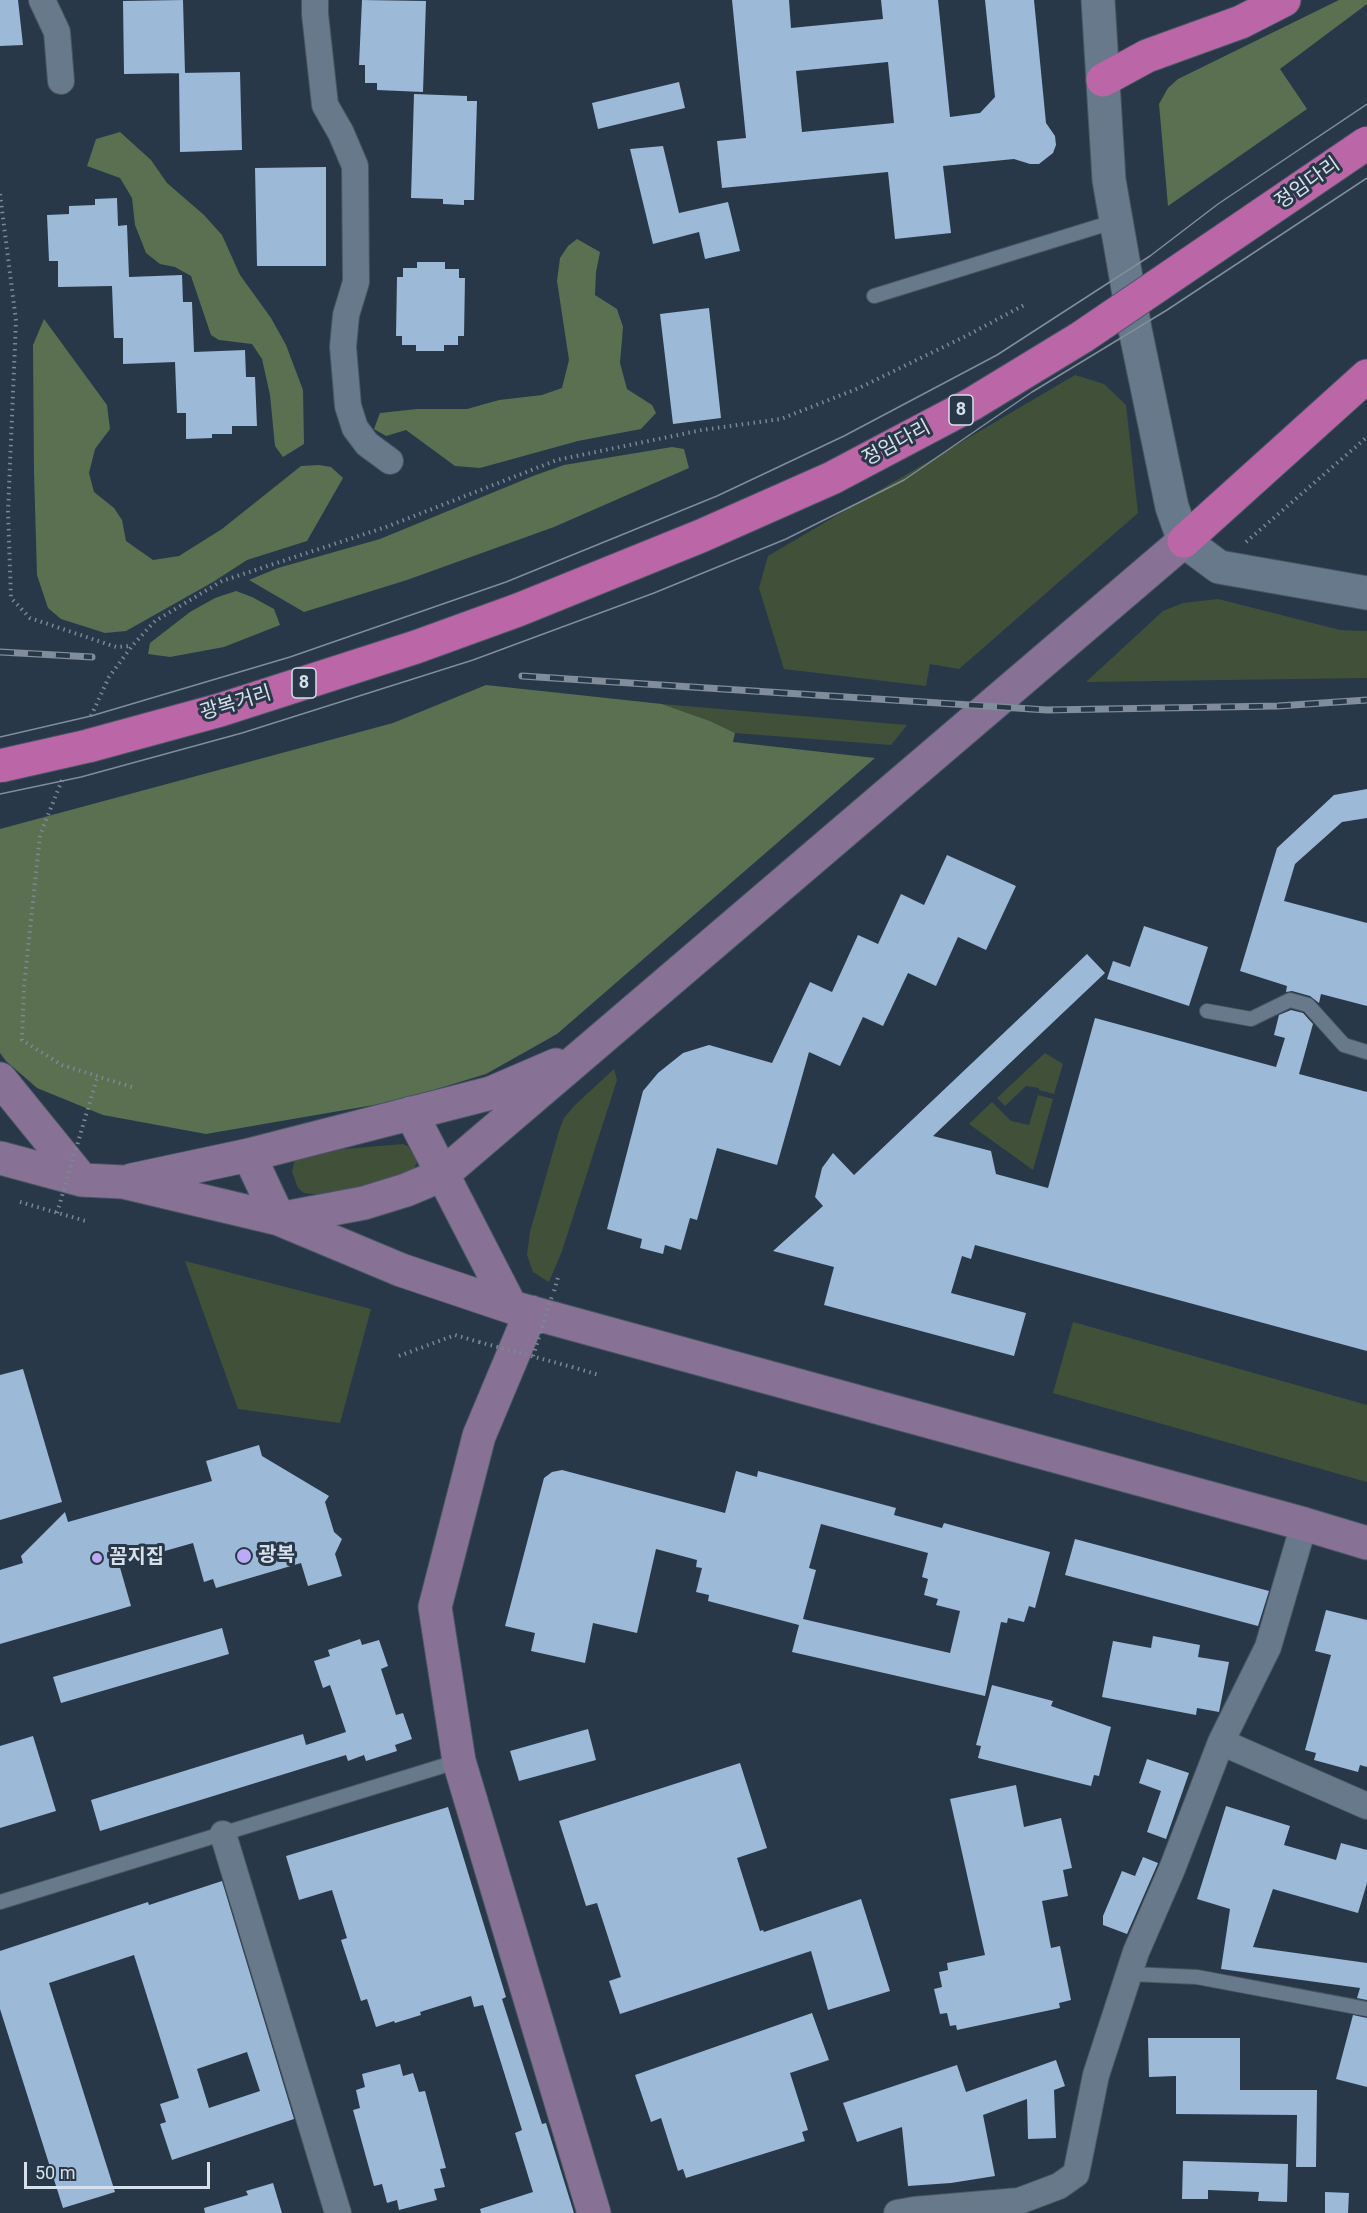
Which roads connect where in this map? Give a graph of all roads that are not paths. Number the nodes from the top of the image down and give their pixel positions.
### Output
1 (42, 0) edge
2 (315, 0) edge
3 (1098, 0) edge
4 (1284, 0) edge
5 (1102, 80) junction
6 (61, 81) dead end
7 (1367, 143) edge
8 (1116, 221) junction
9 (874, 296) dead end
10 (1367, 376) edge
11 (390, 461) dead end
12 (1184, 541) junction
13 (1367, 593) edge
14 (518, 610) joint
15 (0, 766) edge
16 (1207, 1011) dead end
17 (1367, 1052) edge
18 (586, 1053) junction
19 (0, 1079) edge
20 (411, 1113) junction
21 (249, 1155) junction
22 (0, 1158) edge
23 (442, 1174) junction
24 (82, 1180) junction
25 (123, 1182) junction
26 (279, 1219) junction
27 (531, 1305) junction
28 (1304, 1524) junction
29 (1367, 1543) edge
30 (1221, 1742) junction
31 (459, 1761) junction
32 (1367, 1806) edge
33 (223, 1833) junction
34 (0, 1902) edge
35 (1130, 1974) junction
36 (1367, 2009) edge
37 (338, 2213) edge
38 (594, 2213) edge
39 (897, 2213) edge

1 - 6 street
2 - 11 street
3 - 5 street
4 - 5 highway
5 - 8 street
7 - 14 highway, 정임다리 / 8, bridge
8 - 9 lane
8 - 12 street
10 - 12 highway
12 - 13 street
12 - 18 main road
14 - 15 highway, 광복거리 / 8, bridge
16 - 17 lane
18 - 20 main road
18 - 23 main road
19 - 24 main road
20 - 21 main road
20 - 23 main road
21 - 25 main road
21 - 26 main road
22 - 24 main road
23 - 26 main road
23 - 27 main road
24 - 25 main road
25 - 26 main road
26 - 27 main road
27 - 28 main road
27 - 31 main road
28 - 29 main road
28 - 30 street
30 - 32 street
30 - 35 street
31 - 33 lane
31 - 38 main road
33 - 34 lane
33 - 37 street
35 - 36 lane
35 - 39 street

